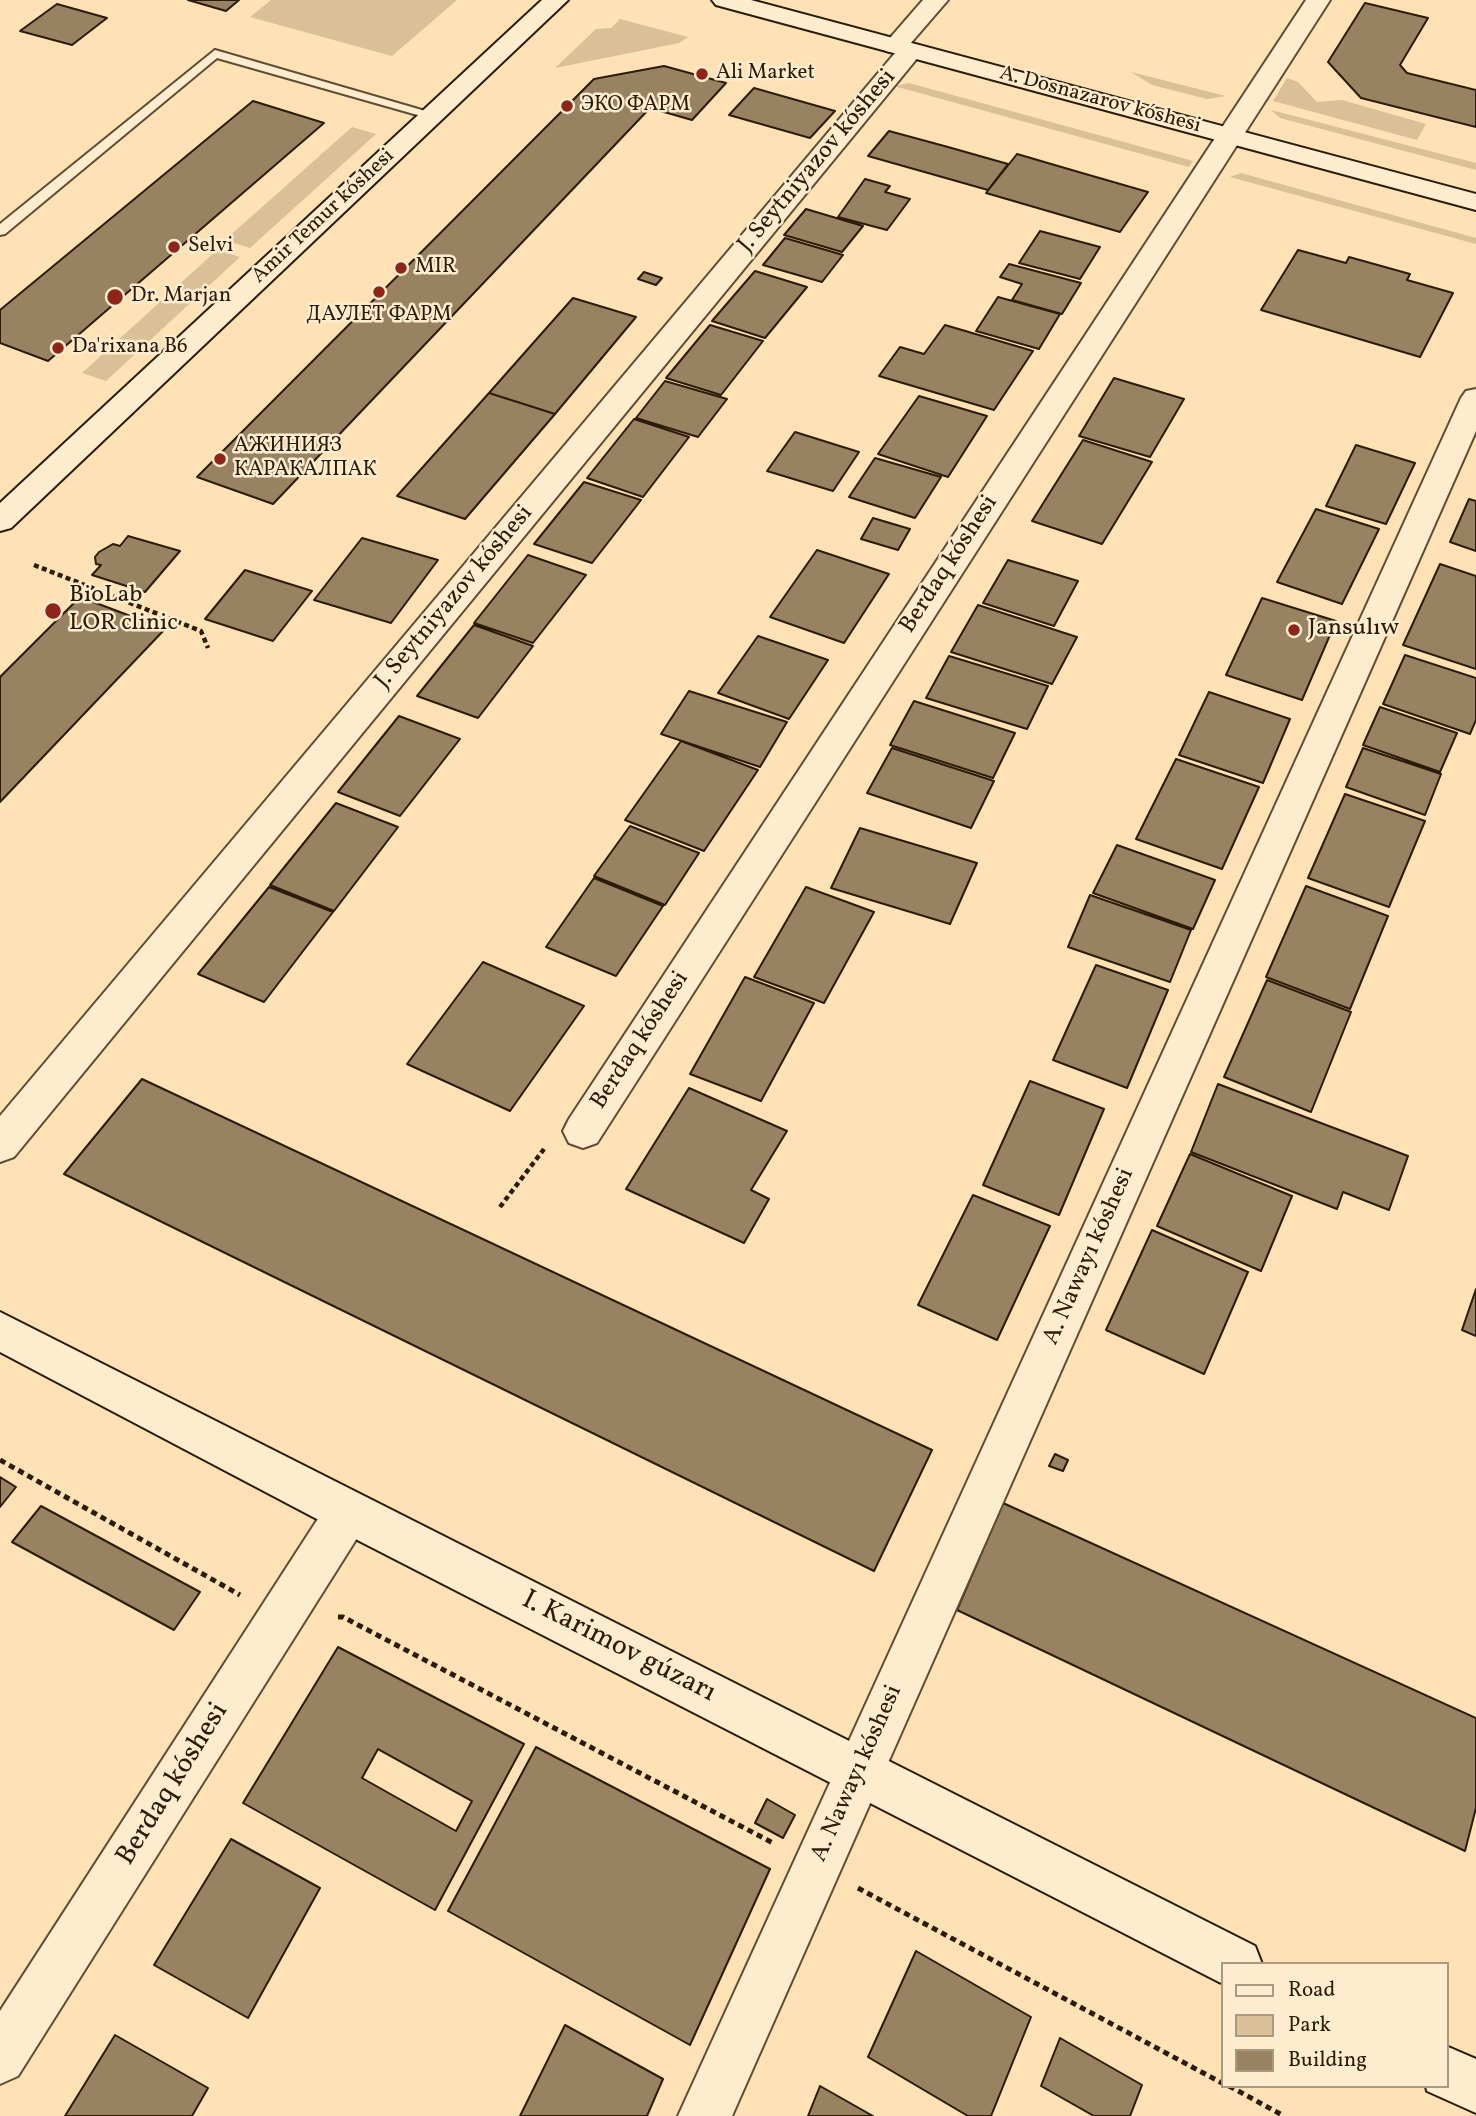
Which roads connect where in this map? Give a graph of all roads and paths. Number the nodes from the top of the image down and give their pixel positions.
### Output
1 (556, 0) edge
2 (724, 0) edge
3 (936, 0) edge
4 (1318, 0) edge
5 (902, 48) junction
6 (433, 115) junction
7 (1229, 136) junction
8 (1476, 202) edge
9 (0, 231) edge
10 (1476, 398) edge
11 (0, 521) edge
12 (34, 565) dead end
13 (208, 648) dead end
14 (583, 1131) joint
15 (0, 1145) edge
16 (500, 1207) dead end
17 (0, 1331) edge
18 (0, 1460) edge
19 (348, 1512) junction
20 (280, 1618) junction
21 (861, 1770) junction
22 (817, 1866) junction
23 (1233, 1962) edge
24 (0, 2058) edge
25 (1448, 2072) edge
26 (1220, 2082) edge
27 (1476, 2087) edge
28 (1232, 2088) edge
29 (705, 2116) edge
30 (1284, 2116) edge

1 - 6 street, Amir Temur kóshesi
2 - 5 street, A. Dosnazarov kóshesi
3 - 5 street, J. Seytniyazov kóshesi
4 - 7 street, Berdaq kóshesi
5 - 7 street, A. Dosnazarov kóshesi
5 - 15 street, J. Seytniyazov kóshesi
6 - 9 lane
6 - 11 street, Amir Temur kóshesi
7 - 8 street, A. Dosnazarov kóshesi
7 - 14 street, Berdaq kóshesi
10 - 21 street, A. Nawayı kóshesi
12 - 13 path
14 - 16 path
17 - 19 street, I. Karimov gúzarı
18 - 20 path
19 - 20 street, Berdaq kóshesi
19 - 21 street, I. Karimov gúzarı
20 - 22 path
20 - 24 street, Berdaq kóshesi
21 - 22 street, A. Nawayı kóshesi
21 - 23 street, I. Karimov gúzarı
22 - 26 path
22 - 29 street, A. Nawayı kóshesi
25 - 27 street
28 - 30 path

